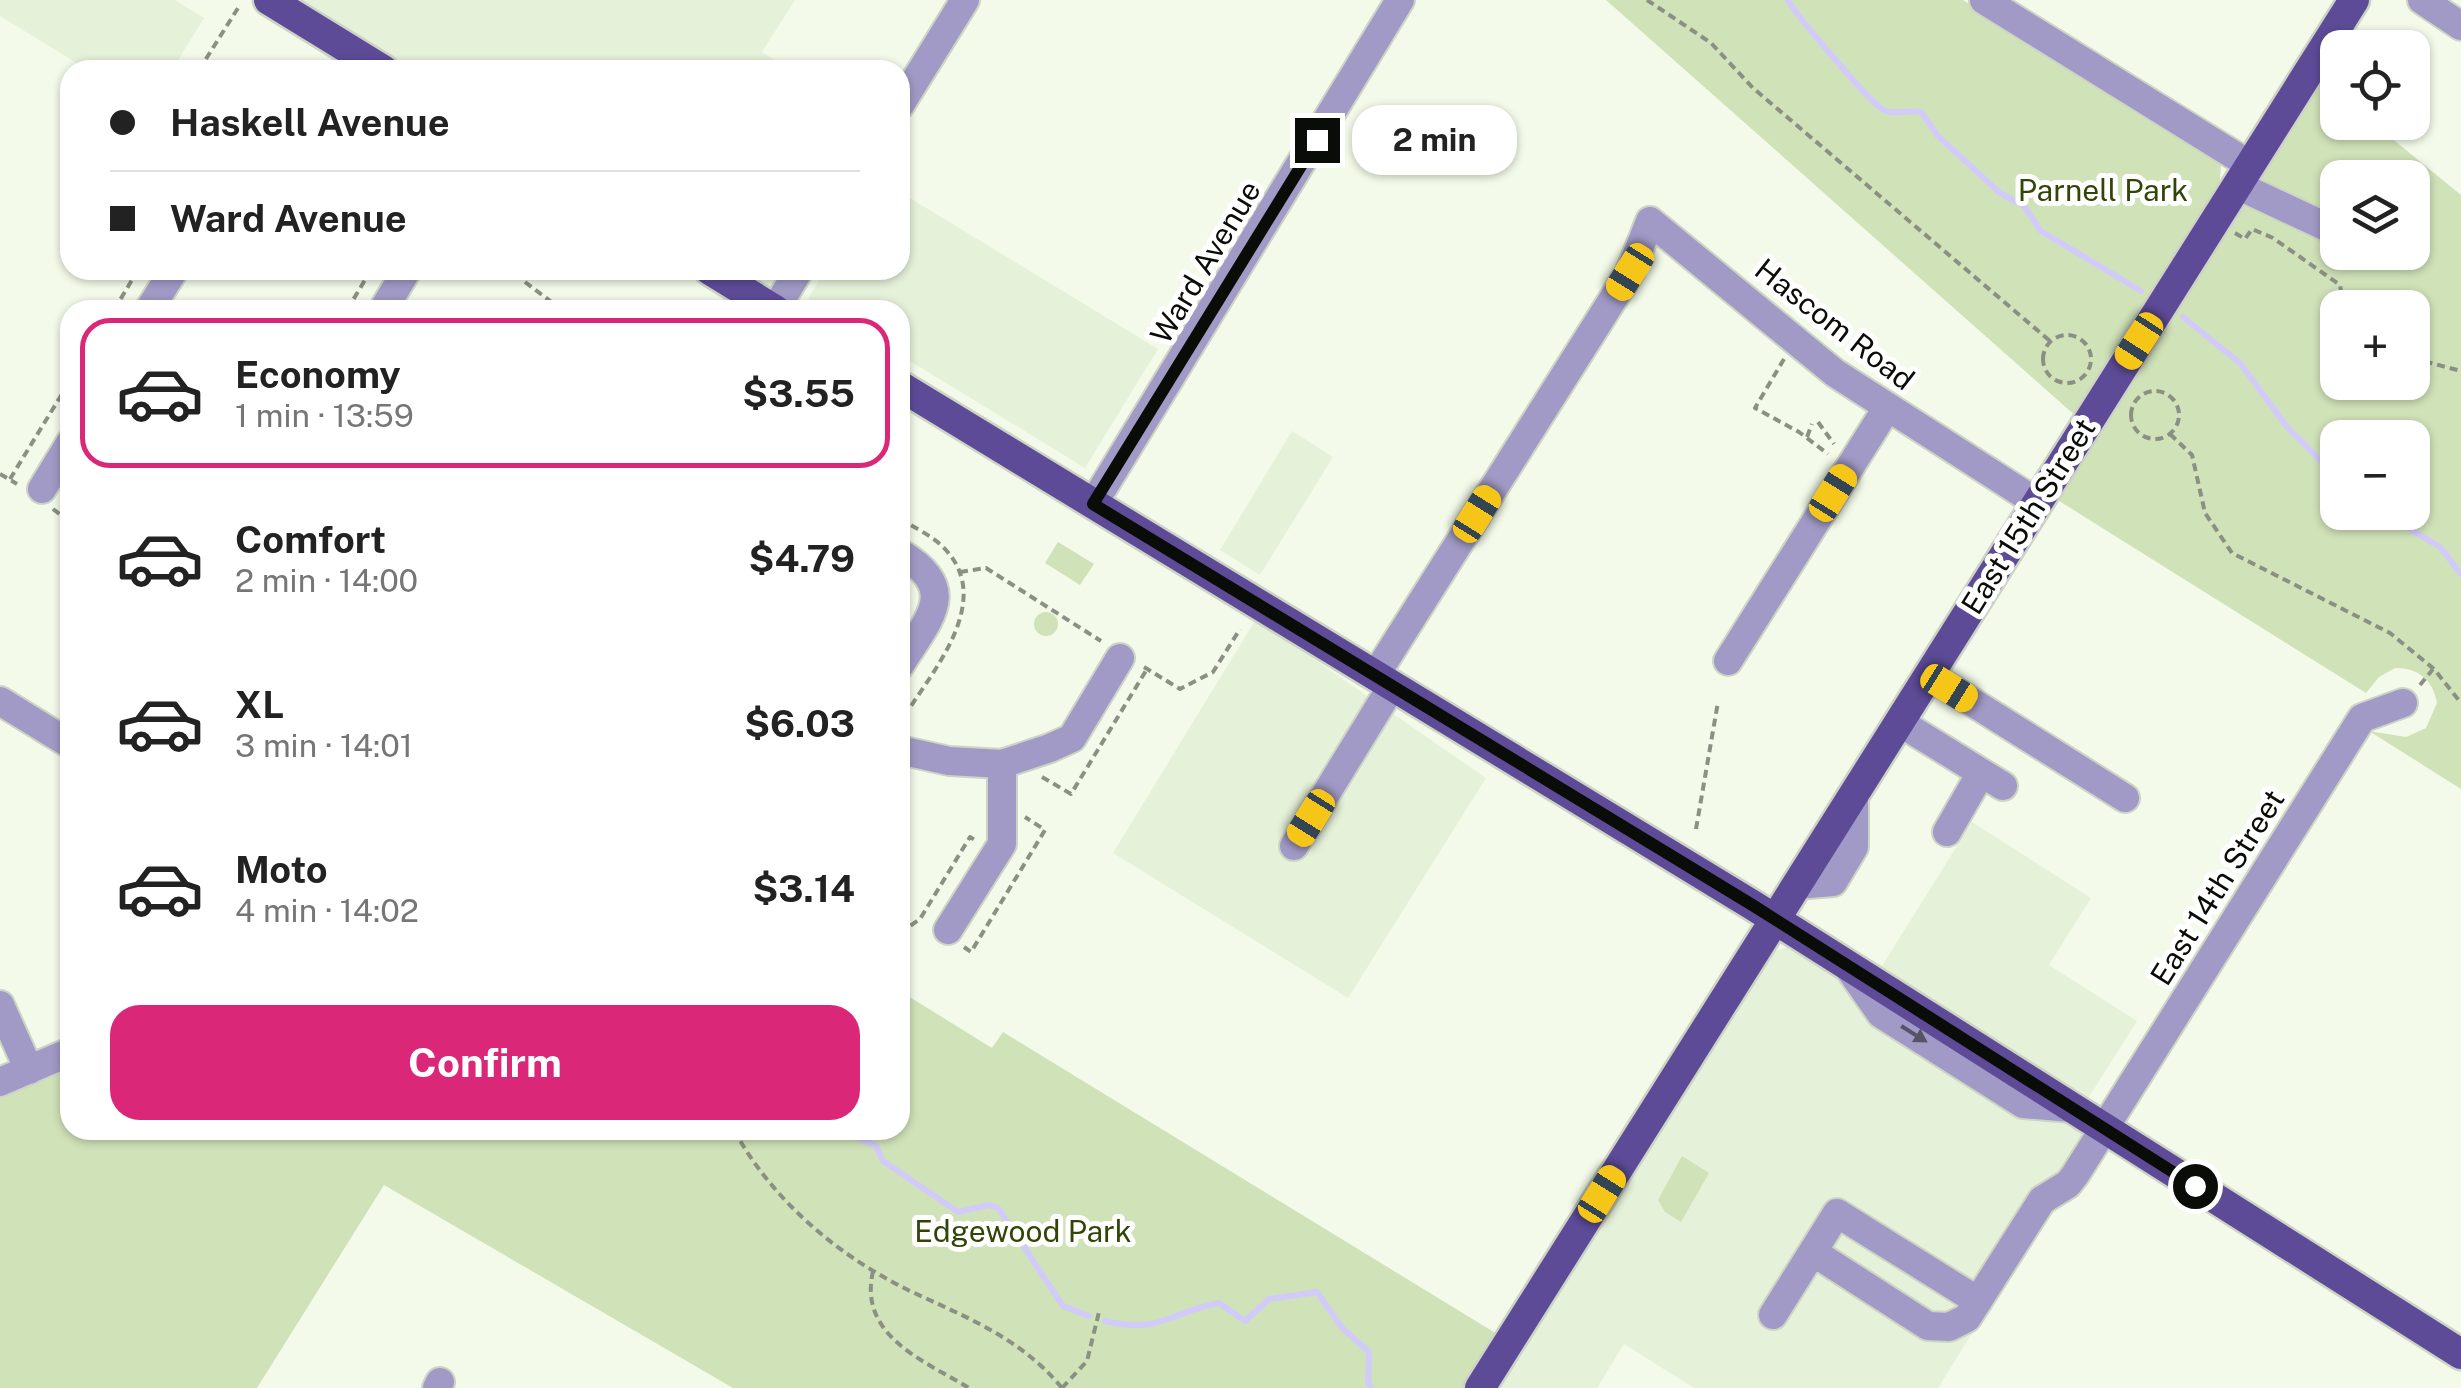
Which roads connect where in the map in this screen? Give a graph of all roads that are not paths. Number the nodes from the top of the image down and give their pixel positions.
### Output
1 (269, 0) edge
2 (965, 0) edge
3 (1400, 0) edge
4 (1984, 0) edge
5 (2354, 0) edge
6 (2422, 0) edge
7 (2461, 26) edge
8 (367, 60) edge
9 (910, 89) edge
10 (2244, 175) junction
11 (2320, 225) edge
12 (726, 280) edge
13 (759, 300) edge
14 (910, 392) edge
15 (1887, 408) junction
16 (60, 459) edge
17 (42, 489) dead end
18 (2036, 502) junction
19 (1093, 504) junction
20 (910, 559) edge
21 (910, 648) edge
22 (1119, 654) road end
23 (1728, 661) dead end
24 (1929, 675) junction
25 (1384, 681) junction
26 (0, 701) edge
27 (2403, 703) dead end
28 (1899, 722) junction
29 (60, 738) edge
30 (910, 752) edge
31 (1002, 764) junction
32 (2125, 798) dead end
33 (1947, 832) dead end
34 (1294, 846) dead end
35 (1775, 919) junction
36 (948, 930) dead end
37 (0, 1004) edge
38 (60, 1056) edge
39 (29, 1070) junction
40 (0, 1082) edge
41 (2104, 1128) junction
42 (1812, 1252) junction
43 (1978, 1301) junction
44 (1773, 1315) dead end
45 (2461, 1354) edge
46 (1480, 1388) edge

1 - 8 main road
2 - 9 street
3 - 19 street, Ward Avenue
4 - 10 street
5 - 10 main road, East 15th Street
6 - 7 street
10 - 11 street
10 - 18 main road, East 15th Street
12 - 13 main road
14 - 19 main road
15 - 18 street, Hascom Road
15 - 23 street
15 - 25 street, Hascom Road
16 - 17 street
18 - 24 main road, East 15th Street
19 - 25 main road
20 - 21 street
22 - 31 street
24 - 28 main road, East 15th Street
24 - 32 street
25 - 34 street
25 - 35 main road
26 - 29 street
27 - 41 street, East 14th Street
28 - 33 street
28 - 35 main road, East 15th Street
30 - 31 street
31 - 36 street
35 - 41 main road
35 - 46 main road, East 15th Street
37 - 39 street
38 - 39 street
39 - 40 street
41 - 43 street, East 14th Street
41 - 45 main road
42 - 43 street
42 - 43 street
42 - 44 street

